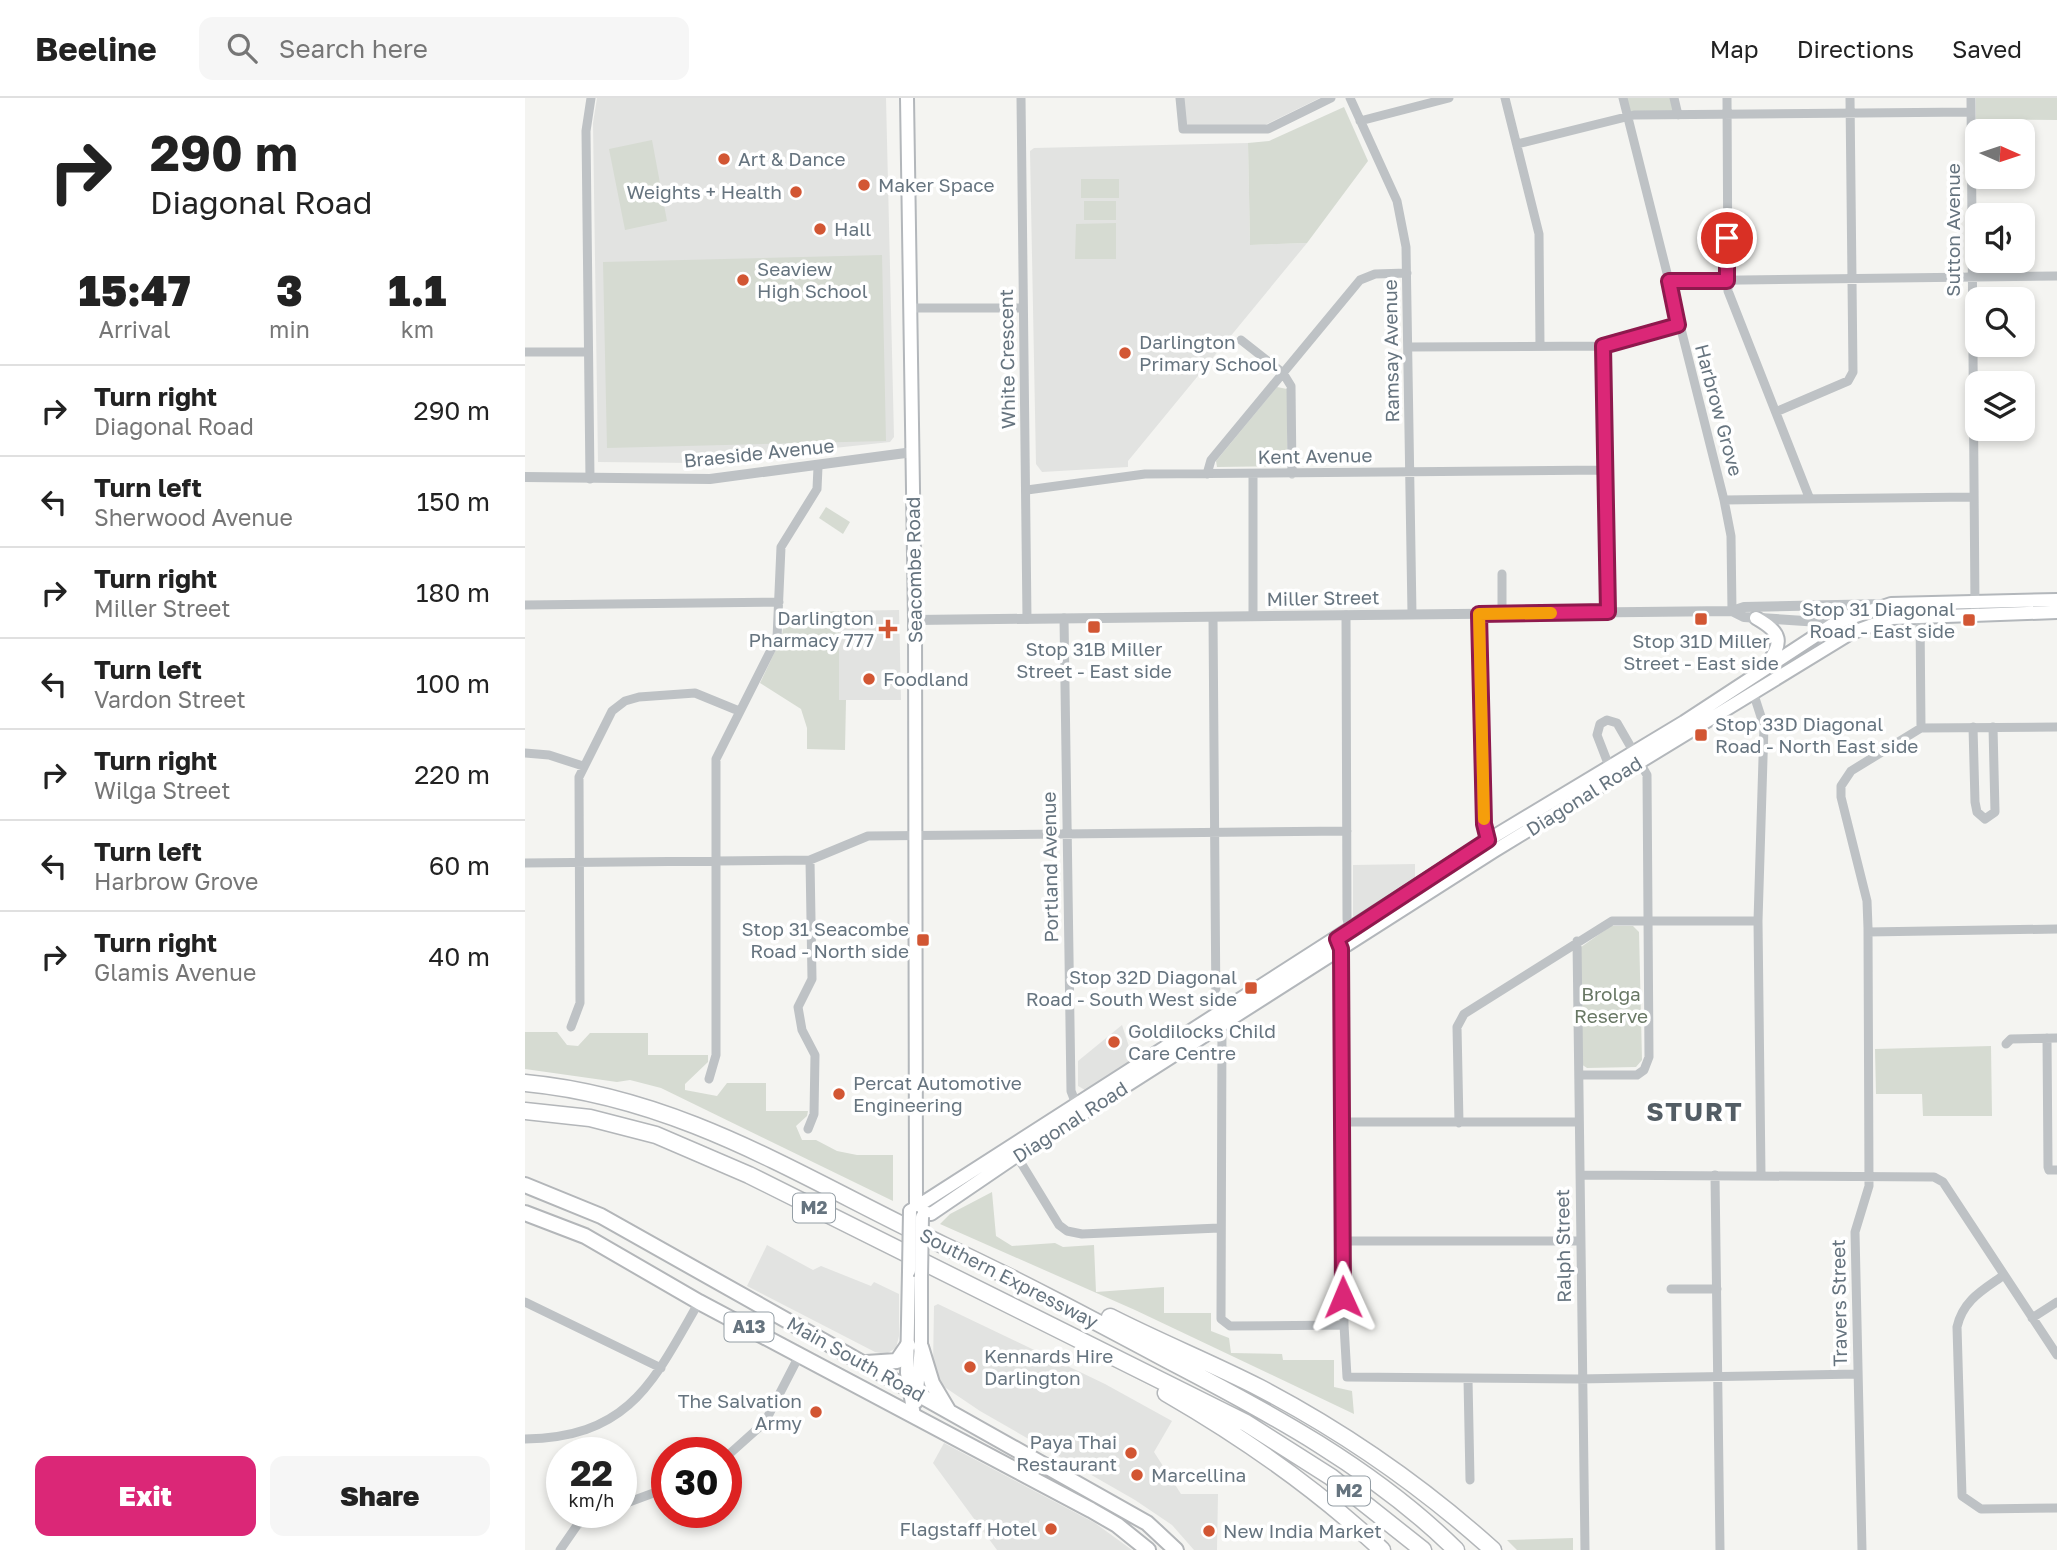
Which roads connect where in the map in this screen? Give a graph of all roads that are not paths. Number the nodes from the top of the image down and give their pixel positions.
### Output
1 (591, 98) edge
2 (907, 98) edge
3 (1021, 98) edge
4 (1180, 98) edge
5 (1331, 98) edge
6 (1350, 98) edge
7 (1449, 98) edge
8 (1505, 98) edge
9 (1623, 98) edge
10 (1674, 98) edge
11 (1727, 98) edge
12 (1850, 98) edge
13 (1971, 98) edge
14 (1971, 112) junction
15 (1850, 113) junction
16 (1678, 115) junction
17 (1727, 115) junction
18 (1628, 117) junction
19 (1360, 121) junction
20 (1517, 144) junction
21 (1407, 273) junction
22 (2057, 276) edge
23 (1971, 278) junction
24 (1852, 280) junction
25 (1669, 281) junction
26 (1727, 281) junction
27 (911, 308) junction
28 (1023, 308) junction
29 (1678, 325) junction
30 (1241, 340) dead end
31 (1540, 346) junction
32 (1603, 346) junction
33 (1409, 347) junction
34 (525, 352) edge
35 (588, 352) junction
36 (1283, 373) junction
37 (1778, 411) junction
38 (913, 452) junction
39 (818, 467) junction
40 (1605, 470) junction
41 (1410, 472) junction
42 (1207, 474) junction
43 (1293, 474) junction
44 (1253, 475) junction
45 (525, 477) edge
46 (590, 479) junction
47 (1027, 490) junction
48 (1809, 497) junction
49 (1972, 497) junction
50 (1724, 500) junction
51 (1502, 574) dead end
52 (2057, 600) edge
53 (779, 601) junction
54 (1891, 604) junction
55 (525, 605) edge
56 (1975, 608) junction
57 (1732, 611) junction
58 (1608, 612) junction
59 (2057, 612) edge
60 (1502, 613) junction
61 (1412, 614) junction
62 (1479, 614) junction
63 (1346, 615) junction
64 (1920, 615) junction
65 (1254, 616) junction
66 (1213, 617) junction
67 (1064, 618) junction
68 (1756, 618) junction
69 (1027, 619) junction
70 (915, 620) junction
71 (1875, 622) junction
72 (1835, 623) junction
73 (1764, 669) junction
74 (1750, 686) junction
75 (739, 711) junction
76 (1973, 727) junction
77 (1993, 727) junction
78 (2057, 727) edge
79 (1921, 728) junction
80 (525, 753) edge
81 (1636, 756) junction
82 (583, 766) junction
83 (1609, 766) junction
84 (1347, 831) junction
85 (1215, 833) junction
86 (1066, 834) junction
87 (914, 836) junction
88 (1491, 846) junction
89 (810, 860) junction
90 (715, 862) junction
91 (525, 863) edge
92 (579, 863) junction
93 (1646, 920) junction
94 (1758, 921) junction
95 (2057, 929) edge
96 (1350, 930) junction
97 (1868, 932) junction
98 (1577, 941) junction
99 (1339, 944) junction
100 (1219, 1019) junction
101 (572, 1027) dead end
102 (2052, 1038) edge
103 (2006, 1044) dead end
104 (1579, 1075) junction
105 (709, 1079) dead end
106 (525, 1083) edge
107 (1078, 1109) junction
108 (525, 1111) edge
109 (1344, 1122) junction
110 (1459, 1122) junction
111 (1579, 1122) junction
112 (809, 1129) dead end
113 (1014, 1151) junction
114 (2057, 1170) edge
115 (1580, 1175) junction
116 (1715, 1175) junction
117 (1761, 1175) junction
118 (1870, 1176) junction
119 (525, 1185) edge
120 (525, 1213) edge
121 (916, 1213) junction
122 (1219, 1228) junction
123 (1343, 1241) junction
124 (1580, 1241) junction
125 (983, 1262) junction
126 (2004, 1275) junction
127 (711, 1280) junction
128 (1671, 1289) dead end
129 (1717, 1289) junction
130 (525, 1302) edge
131 (699, 1302) junction
132 (2057, 1302) edge
133 (2032, 1318) junction
134 (1344, 1325) junction
135 (914, 1346) junction
136 (1089, 1347) junction
137 (800, 1354) junction
138 (2057, 1356) edge
139 (866, 1363) junction
140 (661, 1367) junction
141 (1858, 1374) junction
142 (1718, 1376) junction
143 (1468, 1379) junction
144 (1581, 1379) junction
145 (913, 1391) junction
146 (949, 1410) junction
147 (914, 1416) junction
148 (525, 1439) edge
149 (742, 1443) edge
150 (1471, 1480) dead end
151 (2057, 1508) edge
152 (575, 1528) edge
153 (560, 1550) edge
154 (1148, 1550) edge
155 (1176, 1550) edge
156 (1382, 1550) edge
157 (1423, 1550) edge
158 (1456, 1550) edge
159 (1493, 1550) edge
160 (1585, 1550) edge
161 (1720, 1550) edge
162 (1861, 1550) edge

1 - 35 street
2 - 27 main road, Seacombe Road
3 - 28 street, White Crescent
4 - 5 street
6 - 19 street, Ramsay Avenue
7 - 19 street
8 - 20 street
9 - 18 street, Harbrow Grove
10 - 16 street
11 - 17 street
12 - 15 street
13 - 14 street, Sutton Avenue
14 - 15 street
14 - 23 street, Sutton Avenue
15 - 17 street
15 - 24 street
16 - 17 street
16 - 18 street
17 - 26 street
18 - 20 street
18 - 25 street, Harbrow Grove
19 - 21 street, Ramsay Avenue
20 - 31 street
21 - 33 street, Ramsay Avenue
21 - 36 street
22 - 23 street
23 - 24 street
23 - 49 street, Sutton Avenue
24 - 26 street
24 - 37 street
25 - 26 street
25 - 29 street, Harbrow Grove
26 - 37 street
27 - 28 street
27 - 38 main road, Seacombe Road
28 - 47 street, White Crescent
29 - 32 street
29 - 50 street, Harbrow Grove
30 - 36 street
31 - 32 street
31 - 33 street
32 - 40 street
33 - 41 street, Ramsay Avenue
34 - 35 street
35 - 46 street
36 - 42 street
36 - 43 street
37 - 48 street
38 - 39 street, Braeside Avenue
38 - 70 main road, Seacombe Road
39 - 46 street, Braeside Avenue
39 - 53 street
40 - 41 street, Kent Avenue
40 - 58 street
41 - 43 street, Kent Avenue
41 - 61 street, Ramsay Avenue
42 - 44 street, Kent Avenue
42 - 47 street, Kent Avenue
43 - 44 street, Kent Avenue
44 - 65 street
45 - 46 street, Braeside Avenue
47 - 69 street, White Crescent
48 - 49 street
48 - 50 street
49 - 56 street, Sutton Avenue
50 - 57 street, Harbrow Grove
51 - 60 street
52 - 56 main road, Diagonal Road
53 - 55 street
53 - 75 street
54 - 56 main road, Diagonal Road
54 - 57 street, Miller Street
54 - 72 main road, Diagonal Road
56 - 59 main road, Diagonal Road
56 - 64 main road, Diagonal Road
57 - 58 street, Miller Street
57 - 68 street, Miller Street
58 - 60 street, Miller Street
60 - 62 street, Miller Street
61 - 62 street, Miller Street
61 - 63 street, Miller Street
62 - 88 street
63 - 65 street, Miller Street
63 - 84 street
64 - 71 main road, Diagonal Road
64 - 79 street
65 - 66 street, Miller Street
66 - 67 street, Miller Street
66 - 85 street
67 - 69 street, Miller Street
67 - 86 street, Portland Avenue
68 - 72 street, Miller Street
68 - 73 main road
69 - 70 street, Miller Street
70 - 87 main road, Seacombe Road
71 - 72 main road
71 - 74 main road, Diagonal Road
72 - 73 main road, Diagonal Road
73 - 74 main road, Diagonal Road
74 - 81 main road, Diagonal Road
74 - 94 street
75 - 82 street
75 - 90 street
76 - 77 street
76 - 77 street
76 - 79 street
77 - 78 street
79 - 97 street, Travers Street
80 - 82 street
81 - 83 main road, Diagonal Road
81 - 83 street, Diagonal Road
81 - 88 main road, Diagonal Road
81 - 93 street
82 - 92 street
83 - 88 main road, Diagonal Road
84 - 85 street
84 - 96 street
85 - 86 street
85 - 100 street
86 - 87 street
86 - 107 street, Portland Avenue
87 - 89 street
87 - 121 main road, Seacombe Road
88 - 96 main road, Diagonal Road
88 - 99 main road, Diagonal Road
89 - 90 street
89 - 112 street
90 - 92 street
90 - 105 street
91 - 92 street
92 - 101 street
93 - 94 street
93 - 98 street
93 - 104 street
94 - 117 street
95 - 97 street
96 - 99 main road, Diagonal Road
97 - 118 street, Travers Street
98 - 104 street, Ralph Street
98 - 110 street
99 - 100 main road, Diagonal Road
99 - 109 street
100 - 107 main road, Diagonal Road
100 - 122 street
102 - 103 street
102 - 114 street
104 - 111 street, Ralph Street
106 - 125 highway, Southern Expressway / M2
107 - 113 main road, Diagonal Road
108 - 136 highway, Southern Expressway / M2
109 - 110 street
109 - 123 street
110 - 111 street
111 - 115 street, Ralph Street
113 - 121 main road, Diagonal Road
113 - 122 street
115 - 116 street
115 - 124 street, Ralph Street
116 - 117 street
116 - 129 street
117 - 118 street
118 - 126 street
118 - 141 street, Travers Street
119 - 127 highway, Main South Road / A13
120 - 131 highway, Main South Road / A13
121 - 135 main road, Seacombe Road, bridge
121 - 135 main road, Seacombe Road, bridge
122 - 134 street
123 - 124 street
123 - 134 street
124 - 144 street, Ralph Street
125 - 158 highway, Southern Expressway / M2
125 - 159 highway
126 - 133 street
126 - 151 street
127 - 131 highway
127 - 139 highway, Main South Road / A13
128 - 129 street
129 - 142 street
130 - 140 street
131 - 137 highway, Main South Road / A13
131 - 140 street
132 - 133 street
133 - 138 street
134 - 143 street
135 - 139 highway
135 - 145 main road, Seacombe Road
135 - 146 highway, A13
136 - 156 highway, M2
136 - 157 highway, Southern Expressway / M2
137 - 147 highway, Main South Road / A13
137 - 149 street
139 - 145 highway, Main South Road / A13
140 - 148 street
141 - 142 street
141 - 162 street, Travers Street
142 - 144 street
142 - 161 street
143 - 144 street
143 - 150 street
144 - 160 street, Ralph Street
145 - 146 highway, Main South Road / A13
145 - 147 main road, Seacombe Road
146 - 155 highway, Main South Road / A13
147 - 154 highway, Main South Road / A13
152 - 153 street

